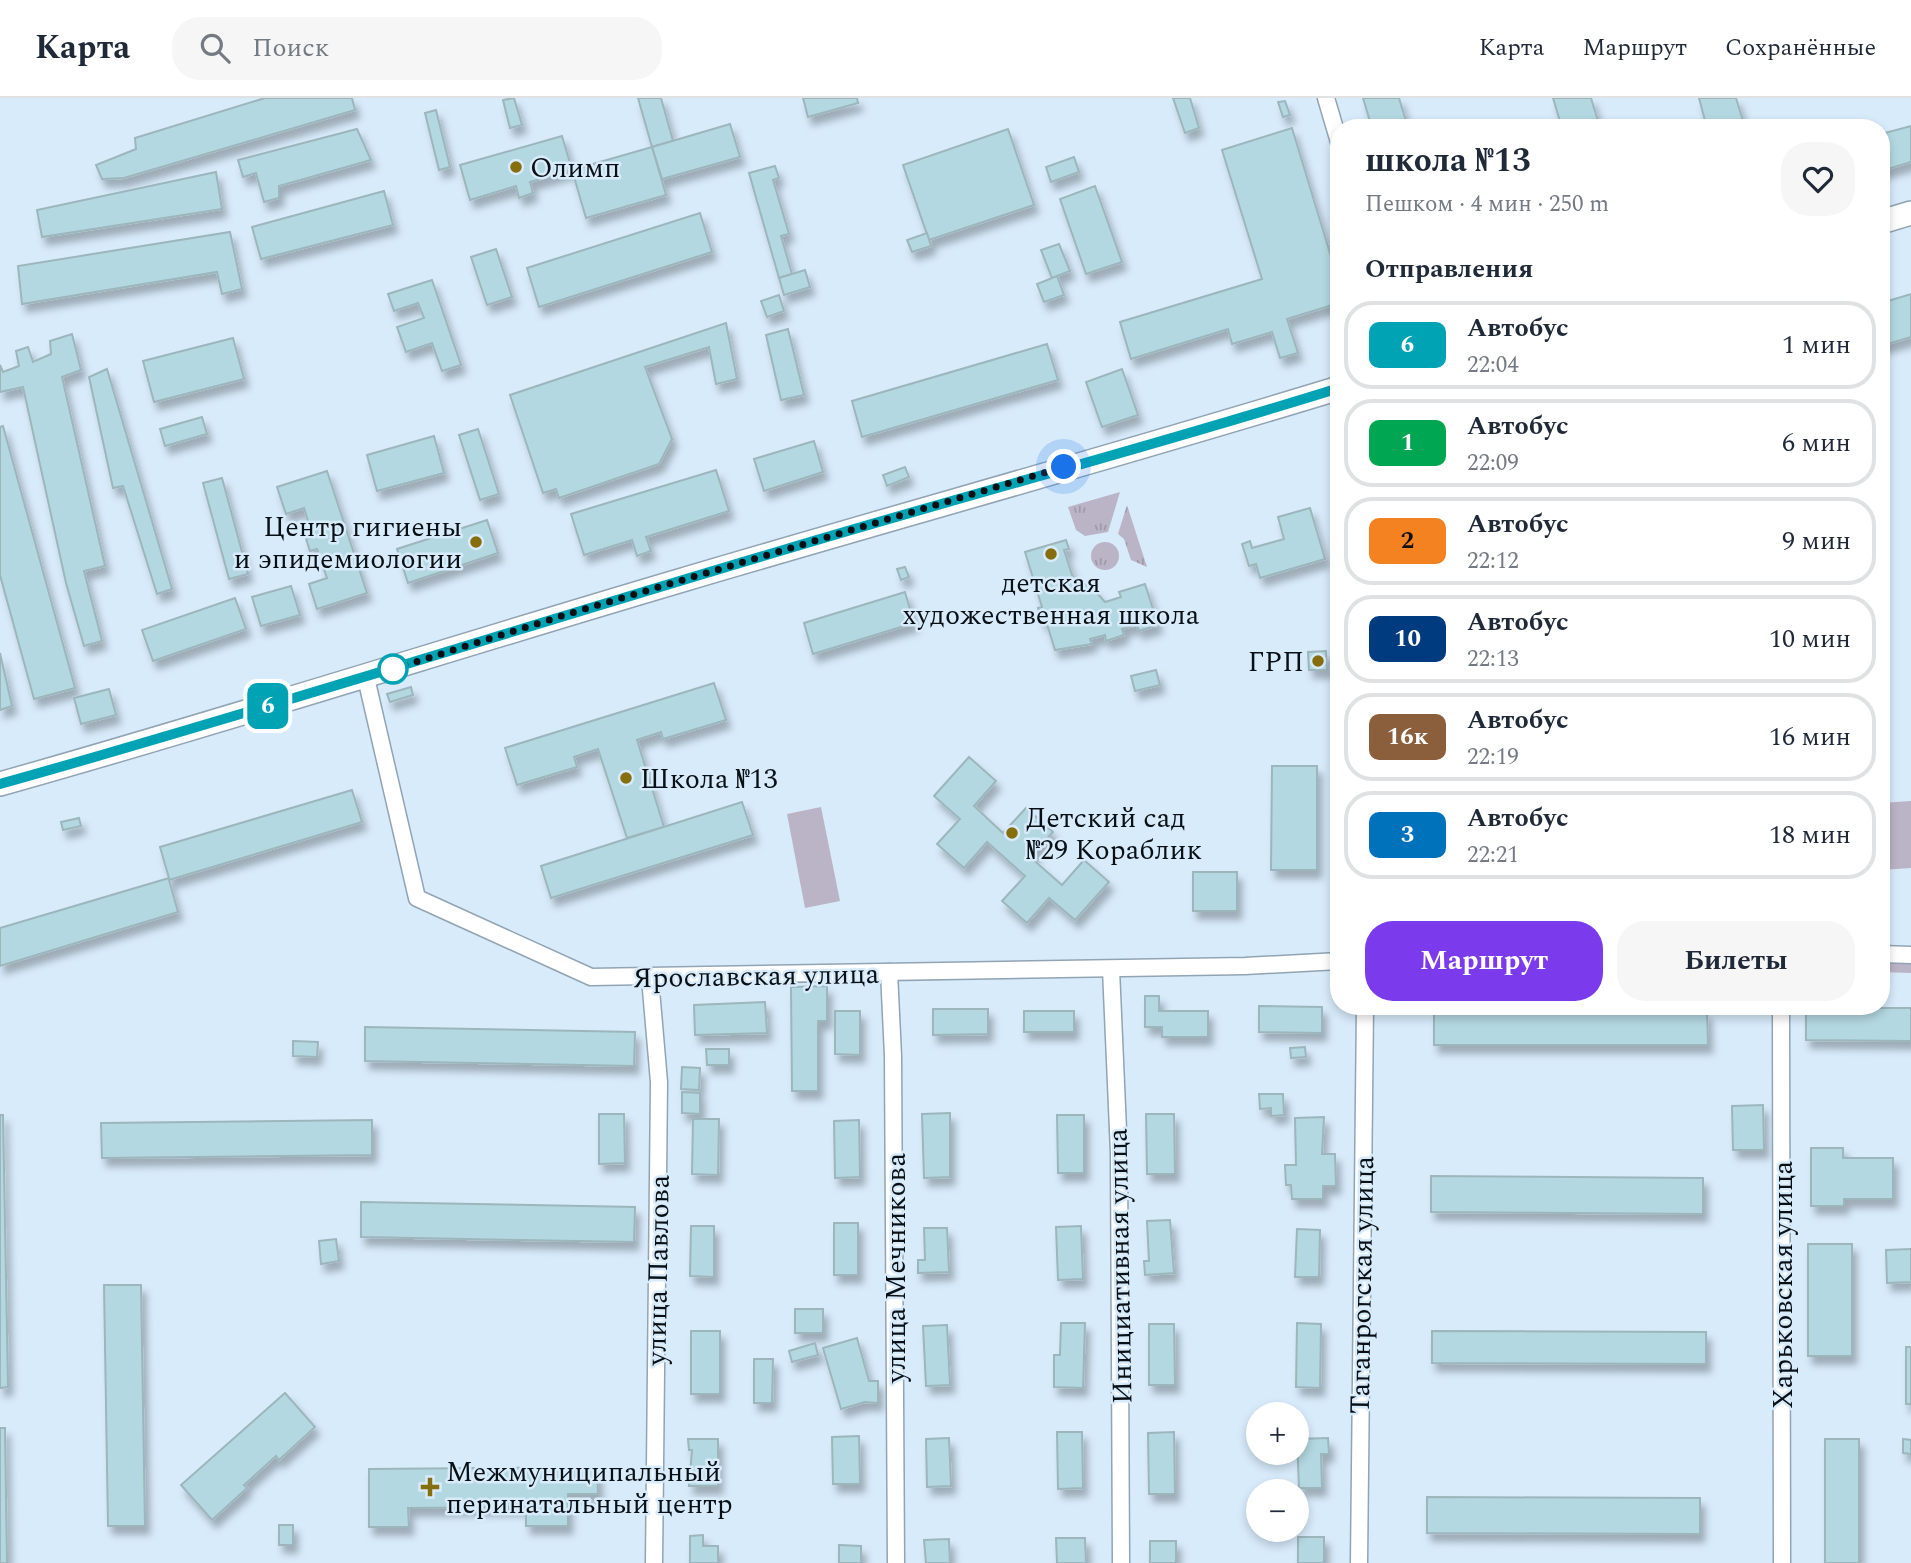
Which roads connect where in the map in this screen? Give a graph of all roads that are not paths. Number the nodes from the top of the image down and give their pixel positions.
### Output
1 (1326, 98) edge
2 (1332, 119) edge
3 (1911, 213) edge
4 (1890, 219) edge
5 (1330, 391) edge
6 (366, 678) junction
7 (0, 784) edge
8 (1890, 954) edge
9 (1911, 954) edge
10 (1330, 961) edge
11 (1111, 969) junction
12 (888, 972) junction
13 (650, 978) junction
14 (1365, 1015) edge
15 (1781, 1015) edge
16 (654, 1563) edge
17 (895, 1563) edge
18 (1121, 1563) edge
19 (1359, 1563) edge
20 (1782, 1563) edge

1 - 2 street
3 - 4 street
5 - 6 street
6 - 7 street
6 - 13 street, Ярославская улица
8 - 9 street
10 - 11 street, Ярославская улица
11 - 12 street, Ярославская улица
11 - 18 street, Инициативная улица
12 - 13 street, Ярославская улица
12 - 17 street, улица Мечникова
13 - 16 street, улица Павлова
14 - 19 street, Таганрогская улица
15 - 20 street, Харьковская улица

